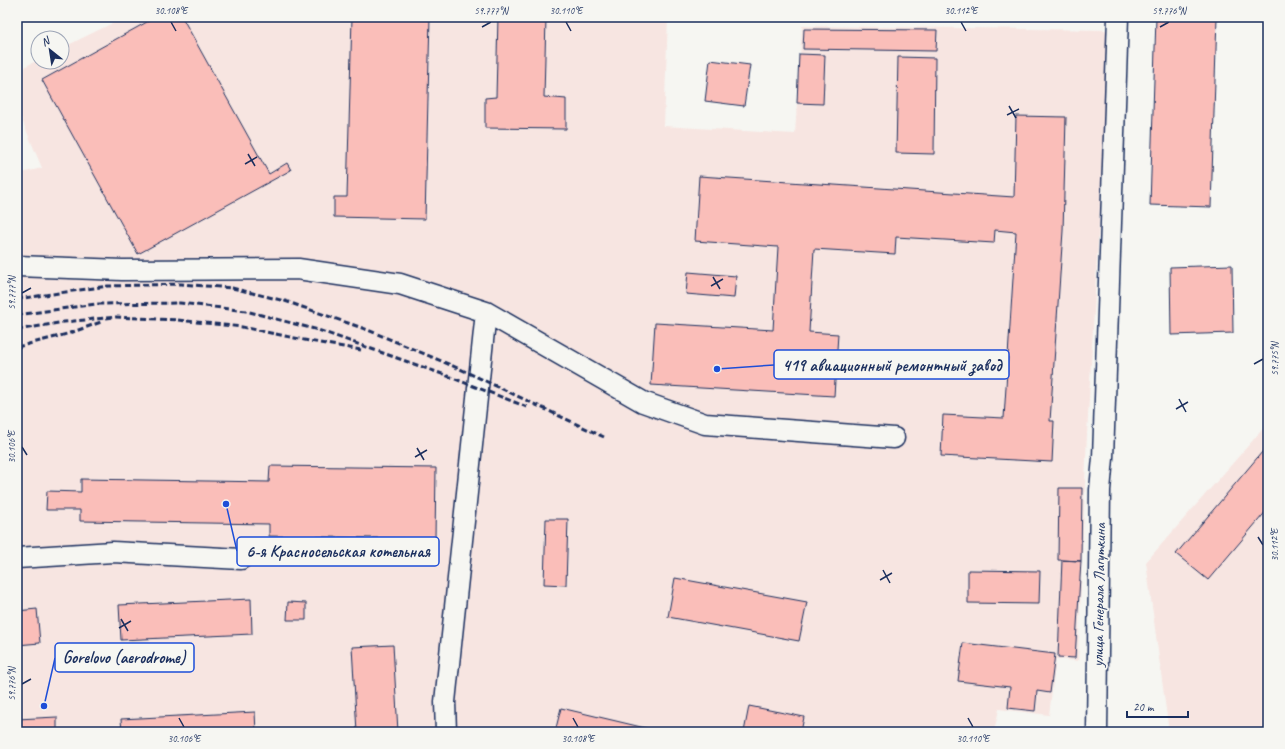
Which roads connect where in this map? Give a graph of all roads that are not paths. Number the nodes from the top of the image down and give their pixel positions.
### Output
1 (1118, 17) edge
2 (17, 266) edge
3 (486, 312) junction
4 (894, 438) dead end
5 (17, 558) edge
6 (240, 559) dead end
7 (446, 732) edge
8 (1097, 732) edge

1 - 8 street, улица Генерала Лагуткина
2 - 3 street
3 - 4 street
3 - 7 street
5 - 6 street

